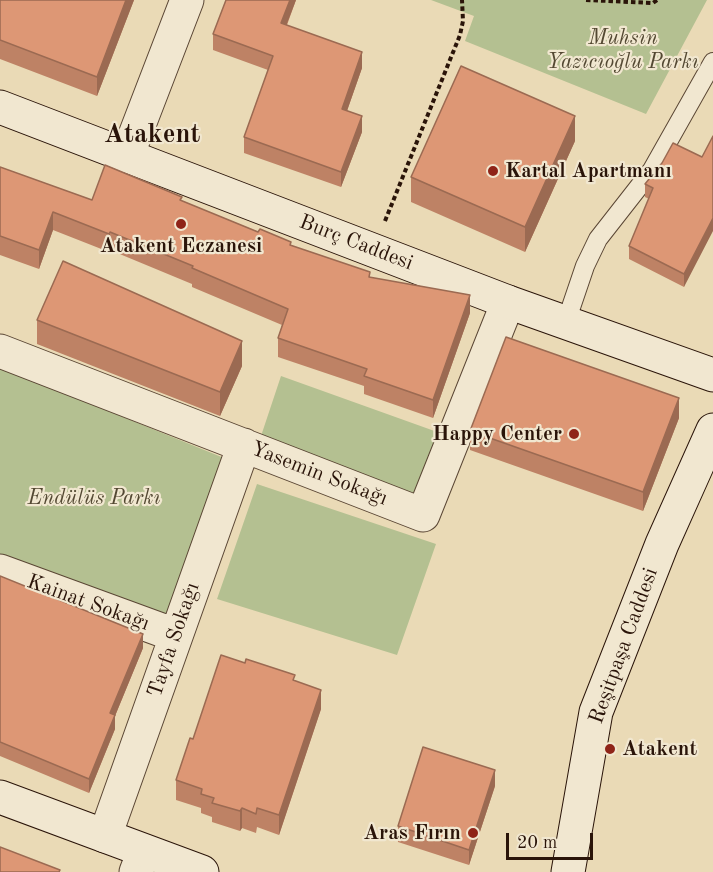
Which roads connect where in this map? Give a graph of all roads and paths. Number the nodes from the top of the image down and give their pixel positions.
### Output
1 (187, 0) edge
2 (462, 0) edge
3 (586, 0) edge
4 (657, 0) edge
5 (713, 62) edge
6 (0, 107) edge
7 (127, 156) junction
8 (374, 250) junction
9 (508, 302) junction
10 (566, 322) junction
11 (0, 351) edge
12 (713, 375) edge
13 (713, 430) edge
14 (244, 445) junction
15 (0, 571) edge
16 (175, 635) junction
17 (0, 797) edge
18 (105, 836) junction
19 (140, 861) edge
20 (202, 872) edge
21 (568, 872) edge

1 - 7 street
2 - 8 path
3 - 4 path
5 - 10 lane
6 - 7 street, Burç Caddesi
7 - 8 street, Burç Caddesi
8 - 9 street, Burç Caddesi
9 - 10 street, Burç Caddesi
9 - 14 street, Yasemin Sokağı
10 - 12 street, Burç Caddesi
11 - 14 street, Yasemin Sokağı
13 - 21 street, Reşitpaşa Caddesi
14 - 16 street, Tayfa Sokağı
15 - 16 street, Kainat Sokağı
16 - 18 street, Tayfa Sokağı
17 - 18 street
18 - 19 street
19 - 20 street

